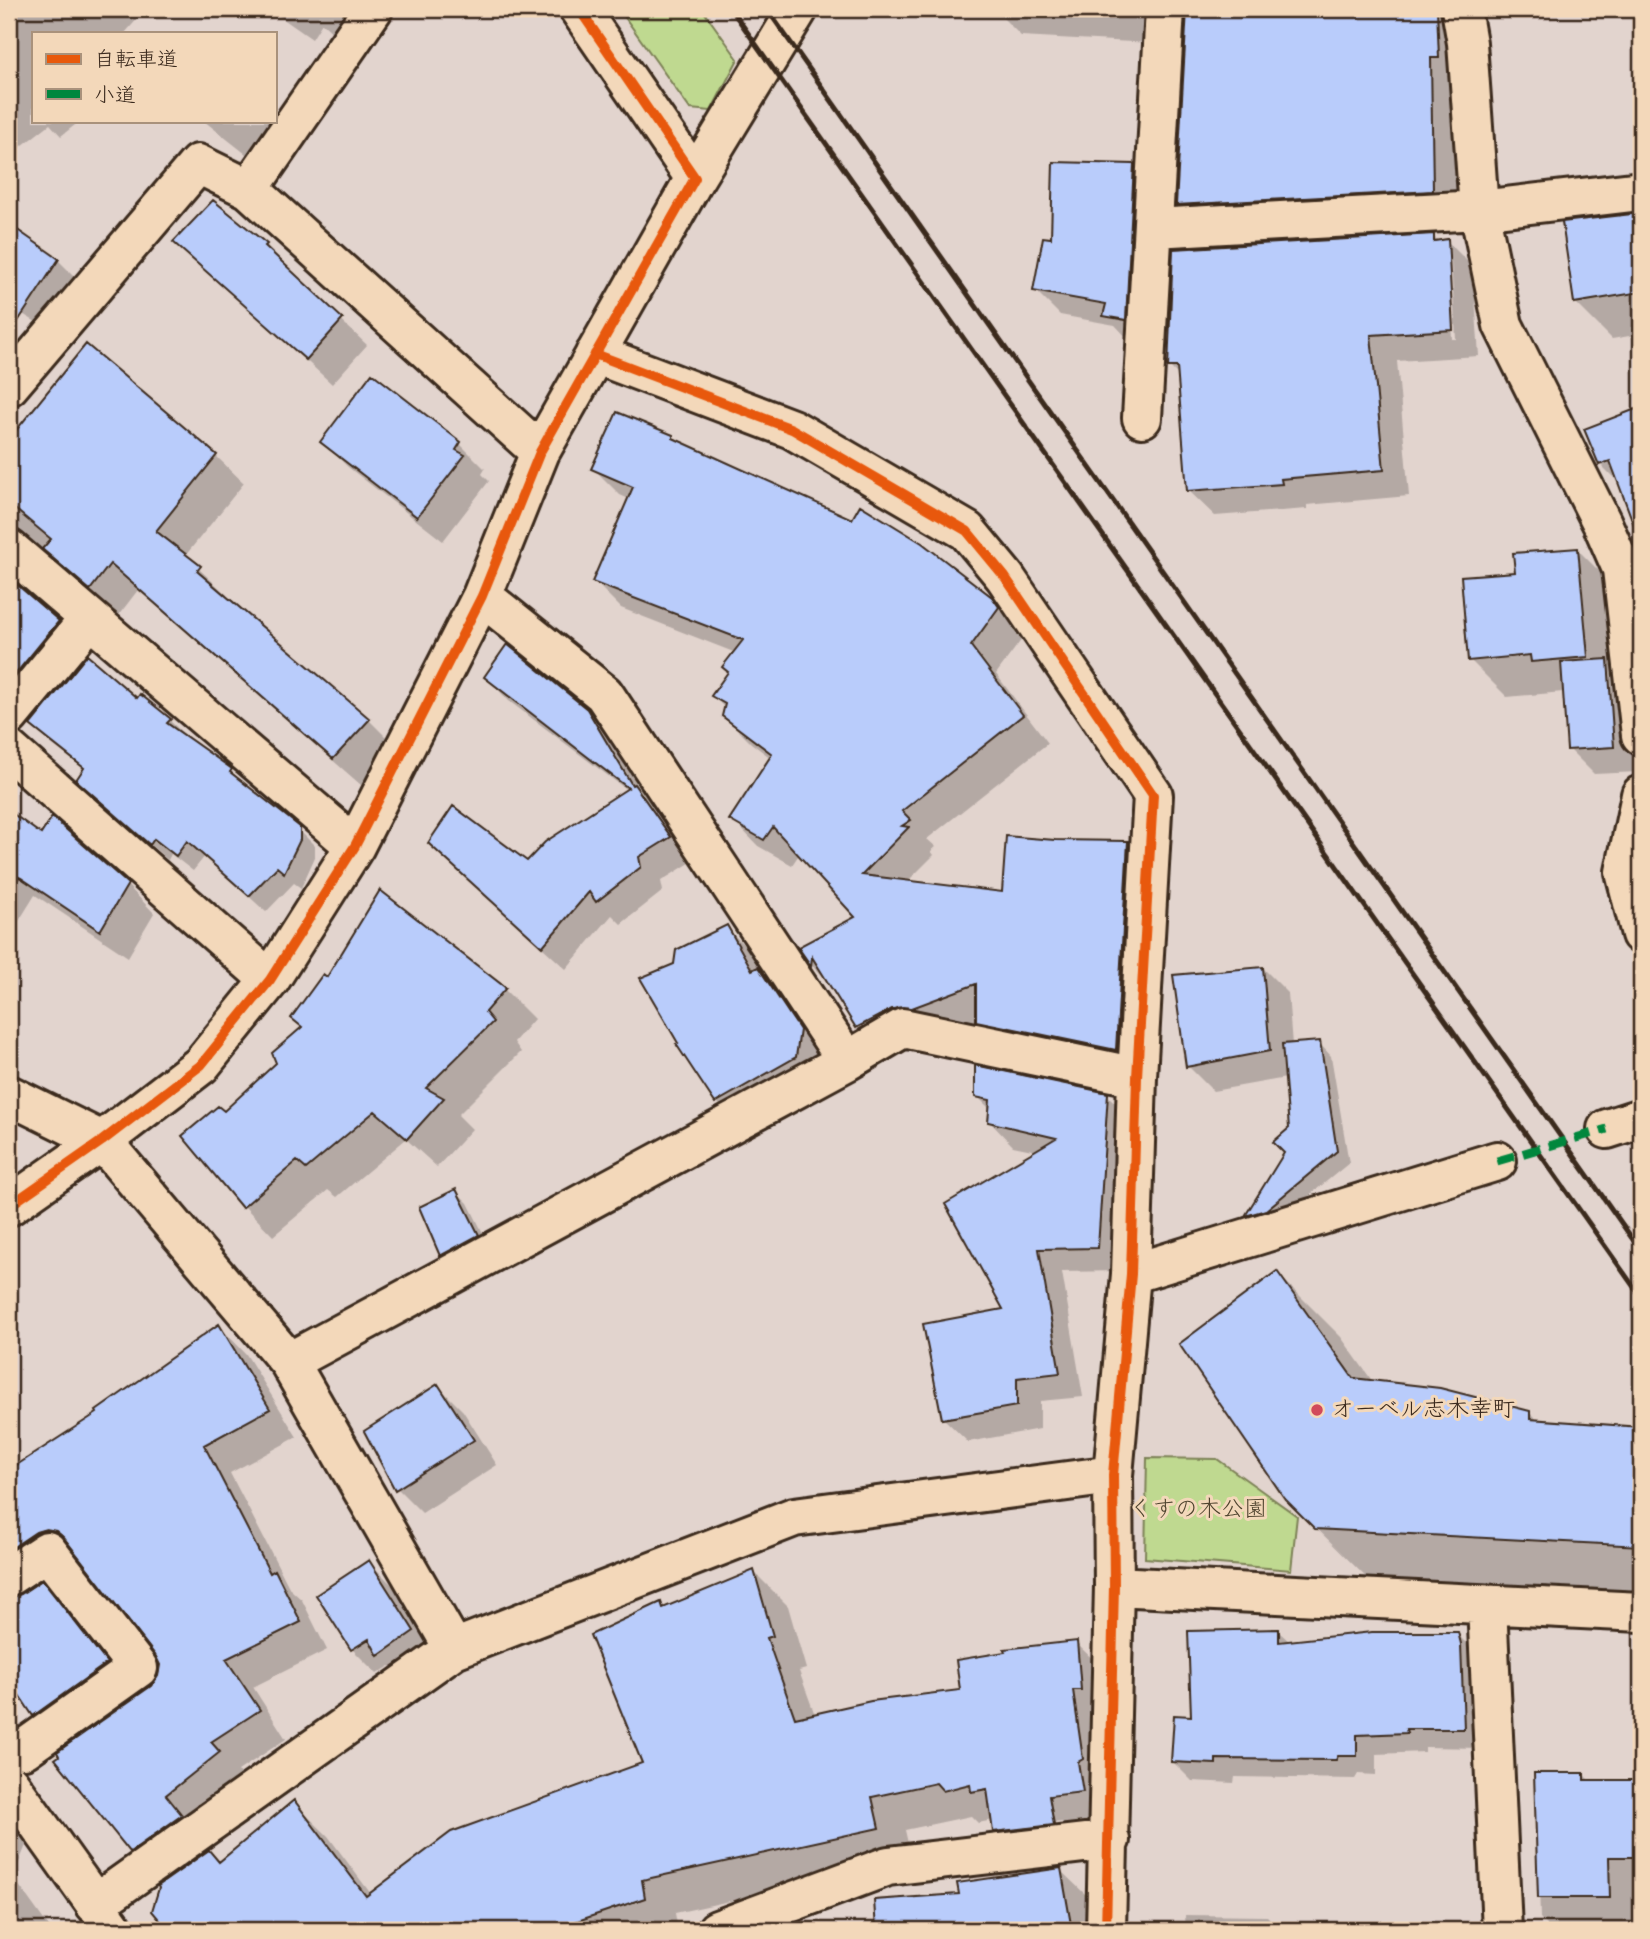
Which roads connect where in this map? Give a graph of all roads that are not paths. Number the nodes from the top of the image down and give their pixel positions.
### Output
1 (373, 9) edge
2 (579, 9) edge
3 (798, 9) edge
4 (1165, 9) edge
5 (1461, 9) edge
6 (695, 177) junction
7 (249, 189) junction
8 (1641, 191) edge
9 (1479, 210) junction
10 (1154, 228) junction
11 (595, 354) junction
12 (9, 386) edge
13 (1142, 418) dead end
14 (540, 452) junction
15 (9, 550) edge
16 (482, 596) junction
17 (89, 619) junction
18 (9, 716) edge
19 (1641, 735) edge
20 (9, 750) edge
21 (1641, 794) edge
22 (355, 846) junction
23 (1641, 934) edge
24 (270, 980) junction
25 (847, 1061) junction
26 (1137, 1077) junction
27 (9, 1095) edge
28 (102, 1140) junction
29 (1497, 1161) dead end
30 (9, 1206) edge
31 (1131, 1273) junction
32 (289, 1362) junction
33 (1113, 1475) junction
34 (9, 1576) edge
35 (1114, 1586) junction
36 (1488, 1605) junction
37 (1641, 1612) edge
38 (454, 1648) junction
39 (16, 1766) edge
40 (1110, 1840) junction
41 (105, 1917) edge
42 (718, 1930) edge
43 (1106, 1930) edge
44 (1502, 1930) edge

1 - 7 street
2 - 6 street
3 - 6 street
4 - 10 street
5 - 9 street
6 - 11 street
7 - 12 street
7 - 14 street
8 - 9 street
9 - 10 street
9 - 19 street
10 - 13 street
11 - 14 street
11 - 26 street
14 - 16 street
15 - 17 street
16 - 22 street
16 - 25 street
17 - 18 street
17 - 22 street
20 - 24 street
21 - 23 street
22 - 24 street
24 - 28 street
25 - 26 street
25 - 32 street
26 - 31 street
27 - 28 street
28 - 30 street
28 - 32 street
29 - 31 street
31 - 33 street
32 - 38 street
33 - 35 street
33 - 38 street
34 - 39 street
35 - 36 street
35 - 40 street
36 - 37 street
36 - 44 street
38 - 41 street
39 - 41 street
40 - 42 street
40 - 43 street

